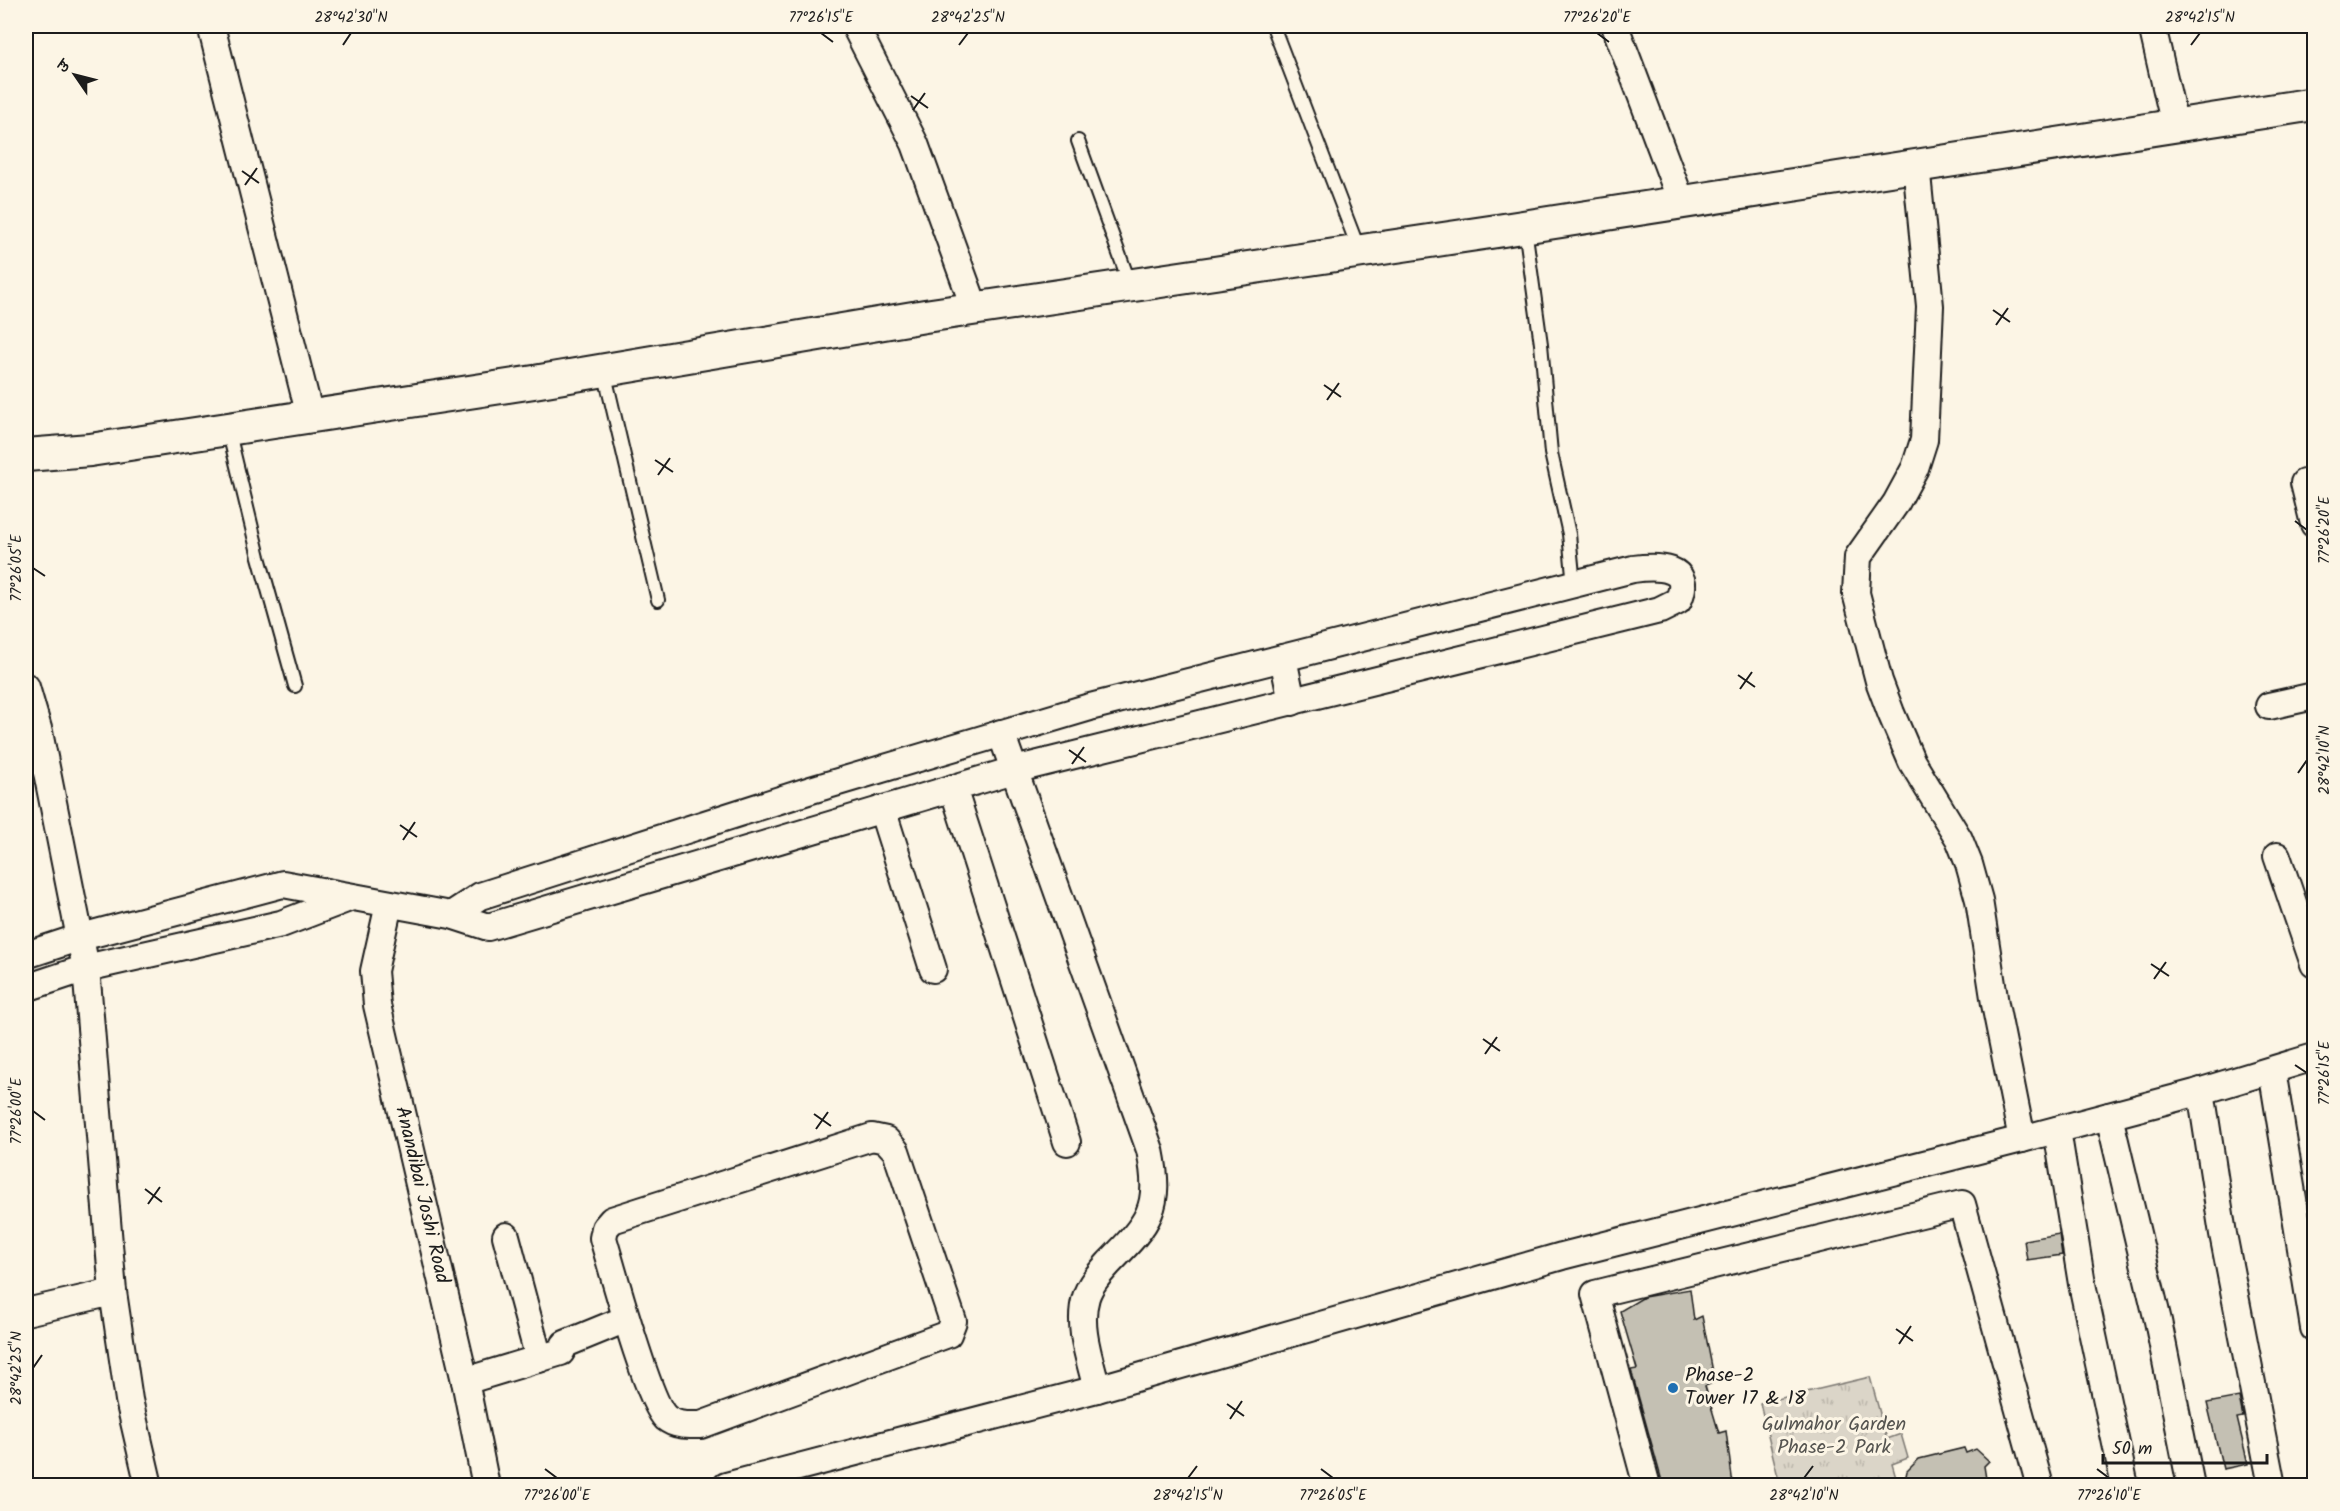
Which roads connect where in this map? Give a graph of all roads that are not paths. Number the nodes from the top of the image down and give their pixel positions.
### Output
1 (211, 26) edge
2 (855, 26) edge
3 (1274, 26) edge
4 (1615, 26) edge
5 (2152, 26) edge
6 (2314, 104) edge
7 (2175, 126) junction
8 (1078, 141) dead end
9 (1916, 164) junction
10 (1681, 201) junction
11 (1524, 226) junction
12 (1359, 252) junction
13 (1131, 285) junction
14 (975, 309) junction
15 (604, 370) junction
16 (310, 416) junction
17 (228, 429) junction
18 (26, 455) edge
19 (2304, 483) dead end
20 (2314, 524) edge
21 (1574, 585) junction
22 (658, 600) dead end
23 (1283, 658) junction
24 (295, 686) dead end
25 (26, 687) edge
26 (2314, 696) edge
27 (1292, 702) junction
28 (2269, 706) dead end
29 (1001, 733) junction
30 (1014, 770) junction
31 (953, 788) junction
32 (882, 809) junction
33 (2277, 856) dead end
34 (349, 898) junction
35 (389, 904) junction
36 (451, 915) junction
37 (81, 937) junction
38 (26, 956) edge
39 (2314, 964) edge
40 (87, 968) junction
41 (933, 969) dead end
42 (26, 988) edge
43 (2314, 1057) edge
44 (2272, 1070) junction
45 (2201, 1091) junction
46 (2109, 1116) junction
47 (2057, 1130) junction
48 (2022, 1139) junction
49 (1068, 1142) dead end
50 (506, 1236) dead end
51 (113, 1292) junction
52 (26, 1312) edge
53 (629, 1327) junction
54 (2314, 1328) edge
55 (559, 1353) junction
56 (465, 1381) junction
57 (1097, 1389) junction
58 (149, 1485) edge
59 (486, 1485) edge
60 (726, 1485) edge
61 (1647, 1485) edge
62 (2040, 1485) edge
63 (2125, 1485) edge
64 (2191, 1485) edge
65 (2272, 1485) edge

1 - 16 street
2 - 14 street
3 - 12 lane
4 - 10 street
5 - 7 street
6 - 7 street
7 - 9 street
8 - 13 lane
9 - 10 street
9 - 48 street
10 - 11 street
11 - 12 street
11 - 21 lane
12 - 13 street
13 - 14 street
14 - 15 street
15 - 16 street
15 - 22 lane
16 - 17 street
17 - 18 street
17 - 24 lane
19 - 20 street
21 - 23 street
21 - 27 street
23 - 27 street
23 - 29 street
25 - 37 street
26 - 28 street
27 - 30 street
29 - 30 street
29 - 36 street
30 - 31 street
30 - 57 street
31 - 32 street
31 - 49 street
32 - 36 street
32 - 41 street
33 - 39 street
34 - 35 street
34 - 37 street
34 - 40 street
35 - 36 street
35 - 56 street, Anandibai Joshi Road
37 - 38 street
37 - 40 street
40 - 42 street
40 - 51 street
43 - 44 street
44 - 45 street
44 - 54 street
45 - 46 street
45 - 65 street
46 - 47 street
46 - 64 street
47 - 48 street
47 - 63 street
48 - 57 street
50 - 55 street
51 - 52 street
51 - 58 street
53 - 53 street
53 - 55 street
55 - 56 street
56 - 59 street, Anandibai Joshi Road
57 - 60 street
61 - 62 street

